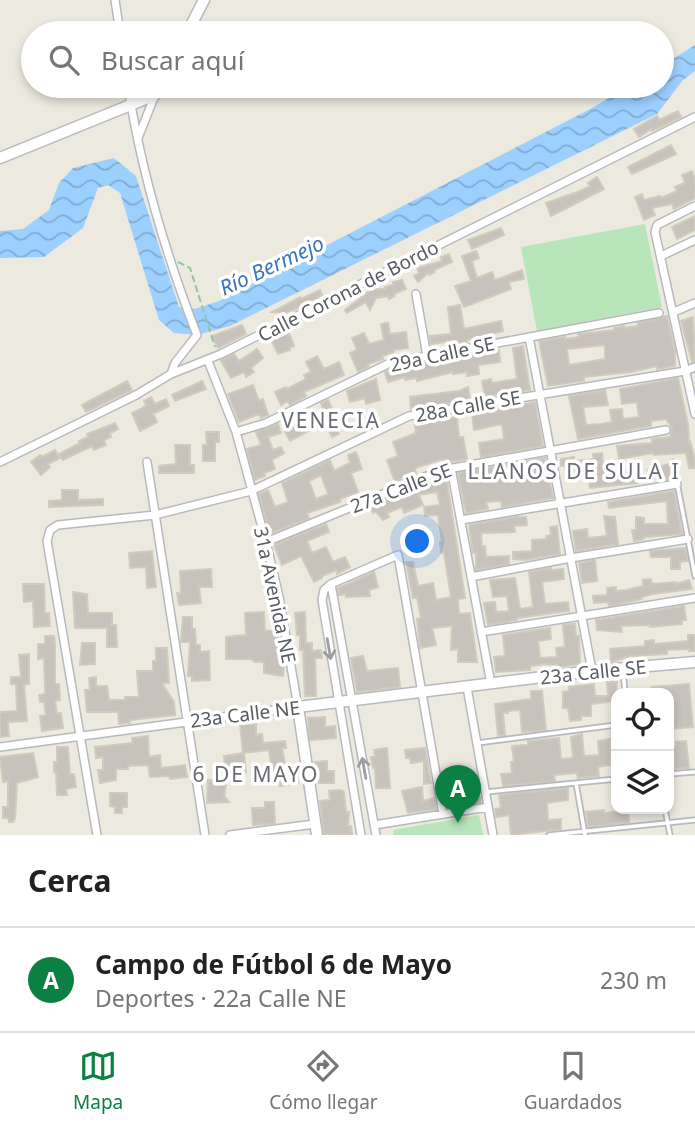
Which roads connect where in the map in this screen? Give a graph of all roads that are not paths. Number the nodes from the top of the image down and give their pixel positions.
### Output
1 (115, 0) edge
2 (204, 0) edge
3 (118, 21) edge
4 (193, 21) edge
5 (129, 98) edge
6 (141, 98) edge
7 (155, 98) edge
8 (130, 103) junction
9 (695, 117) edge
10 (138, 139) junction
11 (0, 158) edge
12 (695, 206) edge
13 (695, 240) edge
14 (661, 256) junction
15 (416, 294) dead end
16 (695, 303) edge
17 (674, 312) junction
18 (659, 313) dead end
19 (529, 337) junction
20 (427, 356) junction
21 (208, 360) junction
22 (695, 367) edge
23 (685, 371) junction
24 (171, 374) junction
25 (540, 394) junction
26 (695, 414) edge
27 (666, 430) dead end
28 (236, 432) junction
29 (551, 450) junction
30 (0, 461) edge
31 (147, 462) dead end
32 (673, 462) dead end
33 (451, 468) junction
34 (677, 484) junction
35 (251, 491) junction
36 (561, 503) junction
37 (155, 515) junction
38 (461, 520) junction
39 (688, 539) junction
40 (266, 542) junction
41 (571, 558) junction
42 (695, 576) edge
43 (471, 578) junction
44 (331, 584) junction
45 (695, 598) edge
46 (582, 617) junction
47 (481, 632) junction
48 (695, 662) edge
49 (623, 668) junction
50 (592, 671) junction
51 (491, 684) junction
52 (467, 687) junction
53 (625, 688) edge
54 (422, 692) junction
55 (352, 701) junction
56 (298, 707) junction
57 (189, 721) junction
58 (611, 726) edge
59 (81, 735) junction
60 (477, 743) junction
61 (0, 747) edge
62 (695, 772) edge
63 (674, 774) edge
64 (611, 780) edge
65 (576, 783) junction
66 (486, 792) junction
67 (488, 807) junction
68 (443, 814) junction
69 (666, 814) edge
70 (695, 820) edge
71 (667, 823) junction
72 (315, 824) junction
73 (374, 825) junction
74 (585, 833) edge
75 (97, 835) edge
76 (205, 835) edge
77 (230, 835) edge
78 (317, 835) edge
79 (360, 835) edge
80 (376, 835) edge
81 (493, 835) edge
82 (549, 835) edge
83 (670, 835) edge

1 - 3 street
2 - 4 street
5 - 8 street
6 - 8 street
7 - 10 street
8 - 10 street
8 - 11 street
9 - 21 street, Calle Corona de Bordo
10 - 24 street
12 - 14 street
13 - 14 street
14 - 17 street
15 - 20 street
16 - 17 street
17 - 23 street
18 - 19 street, 29a Calle SE
19 - 20 street, 29a Calle SE
19 - 25 street
20 - 28 street, 29a Calle SE
21 - 24 street, Calle Corona de Bordo
21 - 28 street, 31a Avenida NE
22 - 23 street, 28a Calle SE
23 - 25 street, 28a Calle SE
23 - 26 street
24 - 30 street, Calle Corona de Bordo
25 - 29 street
25 - 35 street, 28a Calle SE
27 - 29 street, 27a Calle SE
28 - 35 street, 31a Avenida NE
29 - 33 street, 27a Calle SE
29 - 36 street
31 - 37 street
32 - 34 lane
33 - 38 street
33 - 40 street, 27a Calle SE
34 - 36 street
34 - 39 lane
35 - 37 street, 28a Calle SE
35 - 40 street, 31a Avenida NE
36 - 38 street
36 - 41 street
37 - 57 street
37 - 59 street, 28a Calle SE
38 - 43 street
39 - 41 street
39 - 42 lane
40 - 56 street, 31a Avenida NE
41 - 43 street
41 - 46 street
43 - 47 street
44 - 54 street
44 - 55 street
44 -> 79 street
45 - 46 street
46 - 47 street
46 - 50 street
47 - 51 street
48 - 49 street, 23a Calle SE
49 - 50 street, 23a Calle SE
49 - 53 lane
50 - 51 street, 23a Calle SE
51 - 52 street, 23a Calle NE
52 - 54 street, 23a Calle NE
52 - 60 street
54 - 55 street, 23a Calle NE
54 - 68 street
55 - 56 street, 23a Calle NE
73 -> 55 street
56 - 57 street, 23a Calle NE
56 - 72 street, 31a Avenida NE
57 - 59 street, 23a Calle NE
57 - 76 street
58 - 60 lane
59 - 61 street, 23a Calle NE
59 - 75 street
60 - 66 street
62 - 63 lane
64 - 65 lane
65 - 66 lane
65 - 74 lane
66 - 67 street
67 - 68 street
67 - 81 street
68 - 73 street
69 - 71 lane
70 - 71 lane
71 - 74 lane
71 - 83 lane
72 - 77 street
72 - 78 street, 31a Avenida NE
73 - 80 street
74 - 82 lane

